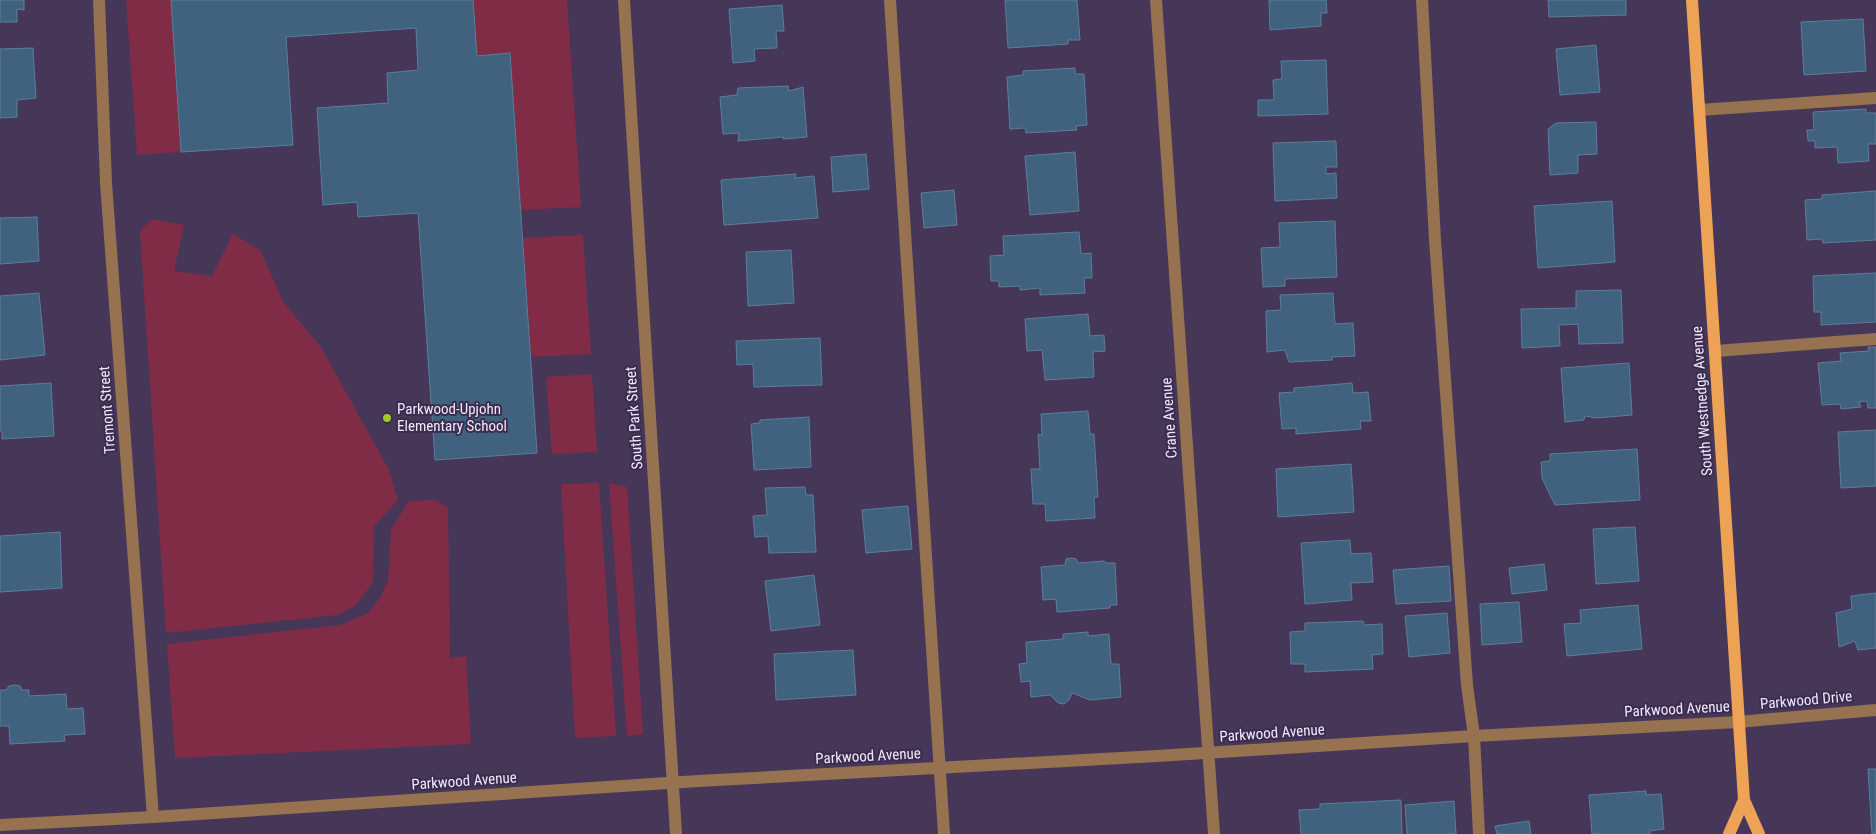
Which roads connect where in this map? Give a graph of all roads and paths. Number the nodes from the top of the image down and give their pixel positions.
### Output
1 (99, 0) edge
2 (624, 0) edge
3 (890, 0) edge
4 (1156, 0) edge
5 (1422, 0) edge
6 (1692, 0) edge
7 (1876, 98) edge
8 (1699, 110) junction
9 (1876, 339) edge
10 (1715, 351) junction
11 (1876, 710) edge
12 (1738, 722) junction
13 (1474, 736) junction
14 (1207, 754) junction
15 (940, 769) junction
16 (672, 783) junction
17 (1744, 800) junction
18 (153, 817) junction
19 (0, 825) edge
20 (676, 834) edge
21 (944, 834) edge
22 (1214, 834) edge
23 (1478, 834) edge
24 (1729, 834) edge
25 (1759, 834) edge

1 - 18 street, Tremont Street
2 - 16 street, South Park Street
3 - 15 street
4 - 14 street, Crane Avenue
5 - 13 street
6 - 8 main road, South Westnedge Avenue
7 - 8 street
8 - 10 main road, South Westnedge Avenue
9 - 10 street
10 - 12 main road, South Westnedge Avenue
11 - 12 street, Parkwood Drive
12 - 13 street, Parkwood Avenue
12 - 17 main road, South Westnedge Avenue
13 - 14 street, Parkwood Avenue
13 - 23 street
14 - 15 street, Parkwood Avenue
14 - 22 street, Crane Avenue
15 - 16 street, Parkwood Avenue
15 - 21 street
16 - 18 street, Parkwood Avenue
16 - 20 street, South Park Street
17 - 24 main road, South Westnedge Avenue
17 - 25 main road, South Westnedge Avenue
18 - 19 street, Parkwood Avenue

